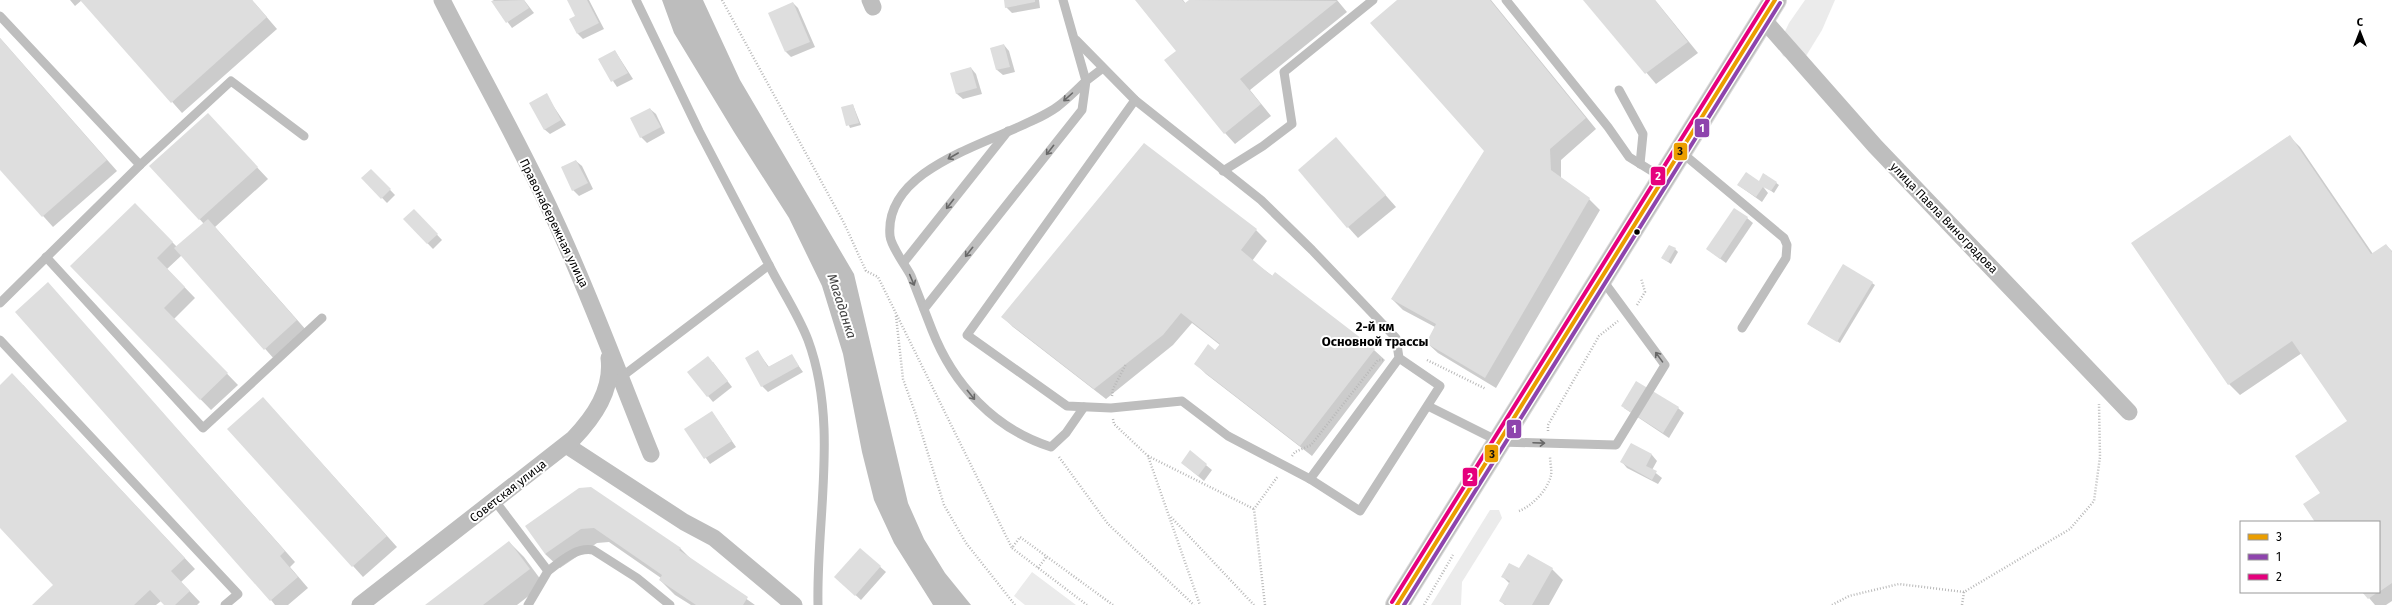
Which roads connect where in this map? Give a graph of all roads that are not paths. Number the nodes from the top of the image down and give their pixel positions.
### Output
1 (442, 0) edge
2 (636, 0) edge
3 (1064, 0) edge
4 (1373, 0) edge
5 (1506, 0) edge
6 (1775, 0) edge
7 (0, 16) edge
8 (1764, 19) junction
9 (1076, 40) junction
10 (1104, 68) junction
11 (1086, 80) junction
12 (1620, 90) dead end
13 (1134, 100) junction
14 (1009, 130) junction
15 (304, 136) dead end
16 (1681, 152) junction
17 (1640, 164) junction
18 (140, 165) junction
19 (1223, 171) junction
20 (1663, 178) junction
21 (46, 257) junction
22 (904, 262) junction
23 (769, 264) junction
24 (1601, 278) junction
25 (0, 303) edge
26 (924, 309) junction
27 (322, 318) dead end
28 (1742, 328) dead end
29 (0, 340) edge
30 (607, 347) junction
31 (1399, 358) junction
32 (620, 378) junction
33 (1428, 406) junction
34 (1084, 407) junction
35 (2129, 412) dead end
36 (1500, 442) junction
37 (566, 445) junction
38 (651, 454) dead end
39 (1310, 479) junction
40 (495, 501) junction
41 (548, 570) junction
42 (225, 605) edge
43 (360, 605) edge
44 (528, 605) edge
45 (670, 605) edge
46 (794, 605) edge
47 (818, 605) edge
48 (1397, 605) edge

1 - 30 street, Правонабережная улица
2 - 23 lane
3 - 9 lane
4 - 19 lane
5 - 17 lane
6 - 8 main road
7 - 18 lane
8 - 16 main road
8 - 35 street, улица Павла Виноградова
9 - 10 lane
9 - 11 lane
10 - 11 lane
10 - 13 lane
11 -> 14 lane
11 -> 26 lane
12 - 17 lane
13 - 19 lane
13 - 34 lane
14 -> 22 lane
14 -> 22 lane
15 - 18 lane
16 - 20 main road
16 - 28 lane
17 - 20 lane
18 - 21 lane
19 - 31 lane
20 - 24 main road
21 - 25 lane
21 - 27 lane
22 -> 26 lane
23 - 32 lane
23 - 47 lane
24 - 36 main road
36 -> 24 lane
26 -> 34 lane
29 - 42 lane
30 - 32 street, Правонабережная улица
30 - 37 street, Советская улица
31 - 33 lane
31 - 39 lane
32 - 38 street, Правонабережная улица
33 - 36 lane
33 - 39 lane
34 - 39 lane
36 - 48 main road
37 - 40 street, Советская улица
37 - 46 street
40 - 41 lane
40 - 43 street, Советская улица
41 - 44 lane
41 - 45 lane

